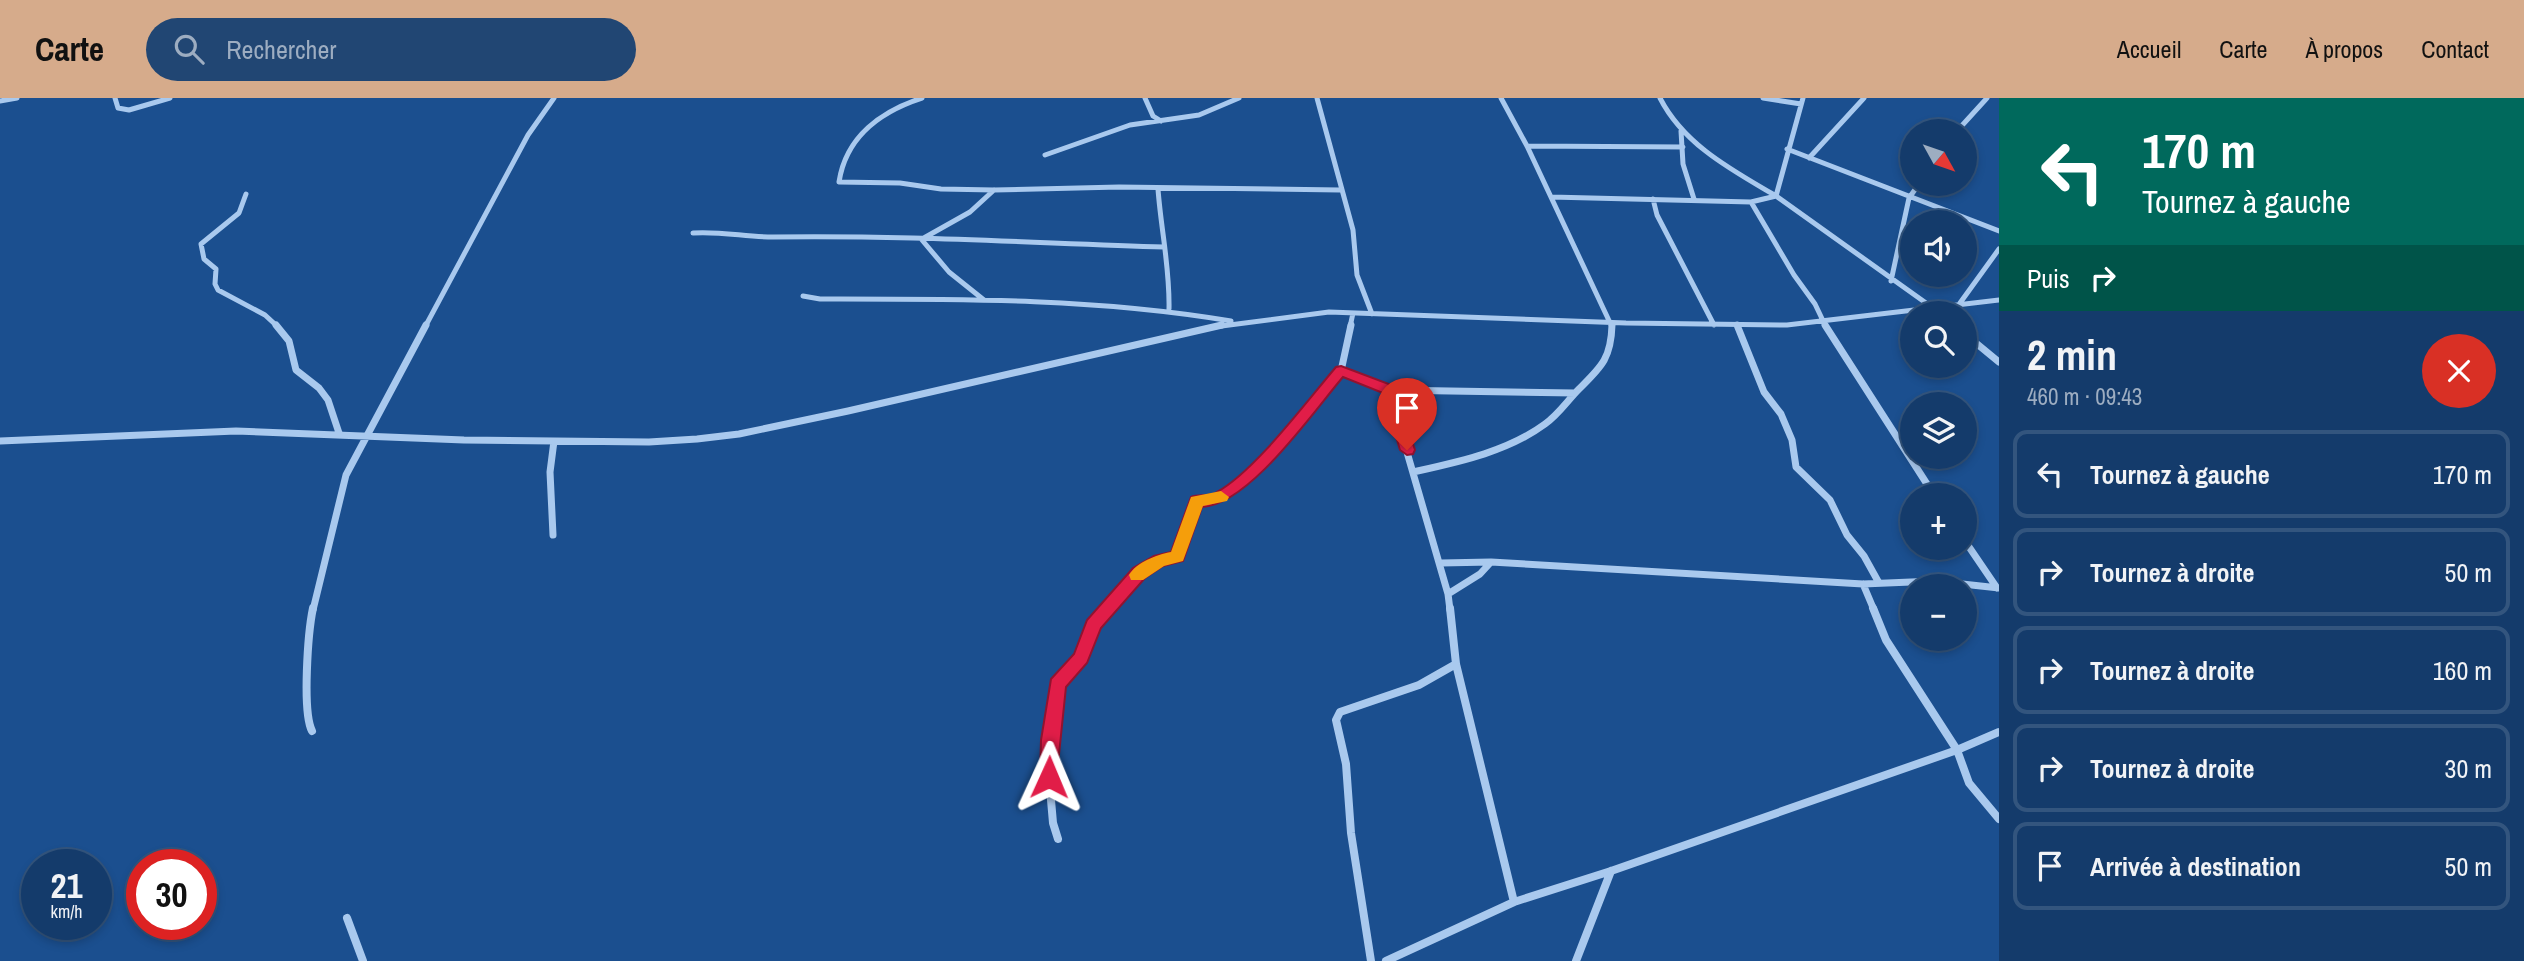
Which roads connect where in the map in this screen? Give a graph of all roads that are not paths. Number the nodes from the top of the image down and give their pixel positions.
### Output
1 (17, 98) edge
2 (115, 98) edge
3 (170, 98) edge
4 (554, 98) edge
5 (922, 98) edge
6 (1145, 98) edge
7 (1239, 98) edge
8 (1317, 98) edge
9 (1501, 98) edge
10 (1660, 98) edge
11 (1763, 98) edge
12 (1864, 98) edge
13 (1987, 98) edge
14 (0, 101) edge
15 (1802, 101) edge
16 (1968, 119) edge
17 (1161, 121) junction
18 (1681, 131) junction
19 (1527, 146) junction
20 (1683, 147) junction
21 (1787, 149) junction
22 (1045, 155) dead end
23 (1809, 158) junction
24 (1158, 189) junction
25 (994, 190) junction
26 (1340, 190) junction
27 (246, 194) dead end
28 (1776, 196) junction
29 (1551, 197) junction
30 (1909, 198) junction
31 (1653, 199) junction
32 (1693, 199) junction
33 (1751, 202) junction
34 (1999, 231) edge
35 (693, 233) dead end
36 (922, 240) junction
37 (1164, 247) junction
38 (1999, 249) edge
39 (1891, 281) junction
40 (803, 296) dead end
41 (984, 300) junction
42 (1999, 300) edge
43 (1923, 301) edge
44 (1961, 301) edge
45 (1977, 302) edge
46 (1169, 309) junction
47 (1900, 311) edge
48 (1353, 313) junction
49 (1372, 314) junction
50 (1823, 321) junction
51 (1235, 322) junction
52 (1612, 322) junction
53 (1714, 325) junction
54 (1737, 325) junction
55 (1977, 344) edge
56 (1999, 362) edge
57 (1341, 371) junction
58 (1389, 390) junction
59 (1575, 393) junction
60 (339, 433) junction
61 (367, 436) junction
62 (0, 441) edge
63 (554, 441) junction
64 (1413, 472) junction
65 (1926, 483) edge
66 (553, 535) dead end
67 (1977, 558) edge
68 (1491, 562) junction
69 (1441, 564) junction
70 (1863, 583) junction
71 (1879, 583) junction
72 (1998, 588) edge
73 (1448, 594) junction
74 (1456, 664) junction
75 (312, 731) dead end
76 (1999, 732) edge
77 (1957, 750) junction
78 (1999, 819) edge
79 (1058, 839) dead end
80 (1611, 871) junction
81 (1514, 902) junction
82 (347, 918) dead end
83 (363, 961) edge
84 (1371, 961) edge
85 (1386, 961) edge
86 (1576, 961) edge

1 - 14 street
2 - 3 street
4 - 61 street
5 - 25 street
6 - 17 street
7 - 17 street
8 - 26 street
9 - 19 street
10 - 18 street
11 - 15 street
12 - 23 street
13 - 16 street
15 - 21 street
17 - 22 street
18 - 20 street
18 - 28 street
19 - 20 street
19 - 29 street
20 - 32 street
21 - 23 street
21 - 28 street
23 - 30 street
24 - 25 street
24 - 26 street
24 - 37 street
25 - 36 street
26 - 49 street
27 - 60 street
28 - 33 street
28 - 39 street
29 - 31 street
29 - 52 street
30 - 34 street
30 - 39 street
31 - 32 street
31 - 53 street
32 - 33 street
33 - 50 street
35 - 36 street
36 - 37 street
36 - 41 street
37 - 46 street
38 - 44 street
39 - 43 street
40 - 41 street
41 - 46 street
42 - 45 street
46 - 51 street
47 - 50 street
48 - 49 street
48 - 51 street
48 - 57 street
49 - 52 street
50 - 54 street
50 - 65 street
51 - 63 street
52 - 53 street
52 - 59 street
53 - 54 street
54 - 71 street
55 - 56 street
57 - 58 street
57 - 79 street
58 - 59 street
58 - 64 street
59 - 64 street
60 - 61 street
60 - 62 street
61 - 63 street
61 - 75 street
63 - 66 street
64 - 69 street
67 - 72 street
68 - 69 street
68 - 70 street
68 - 73 street
69 - 73 street
70 - 71 street
70 - 77 street
71 - 72 street
73 - 74 street
74 - 81 street
74 - 84 street
76 - 77 street
77 - 78 street
77 - 80 street
80 - 81 street
80 - 86 street
81 - 85 street
82 - 83 street

